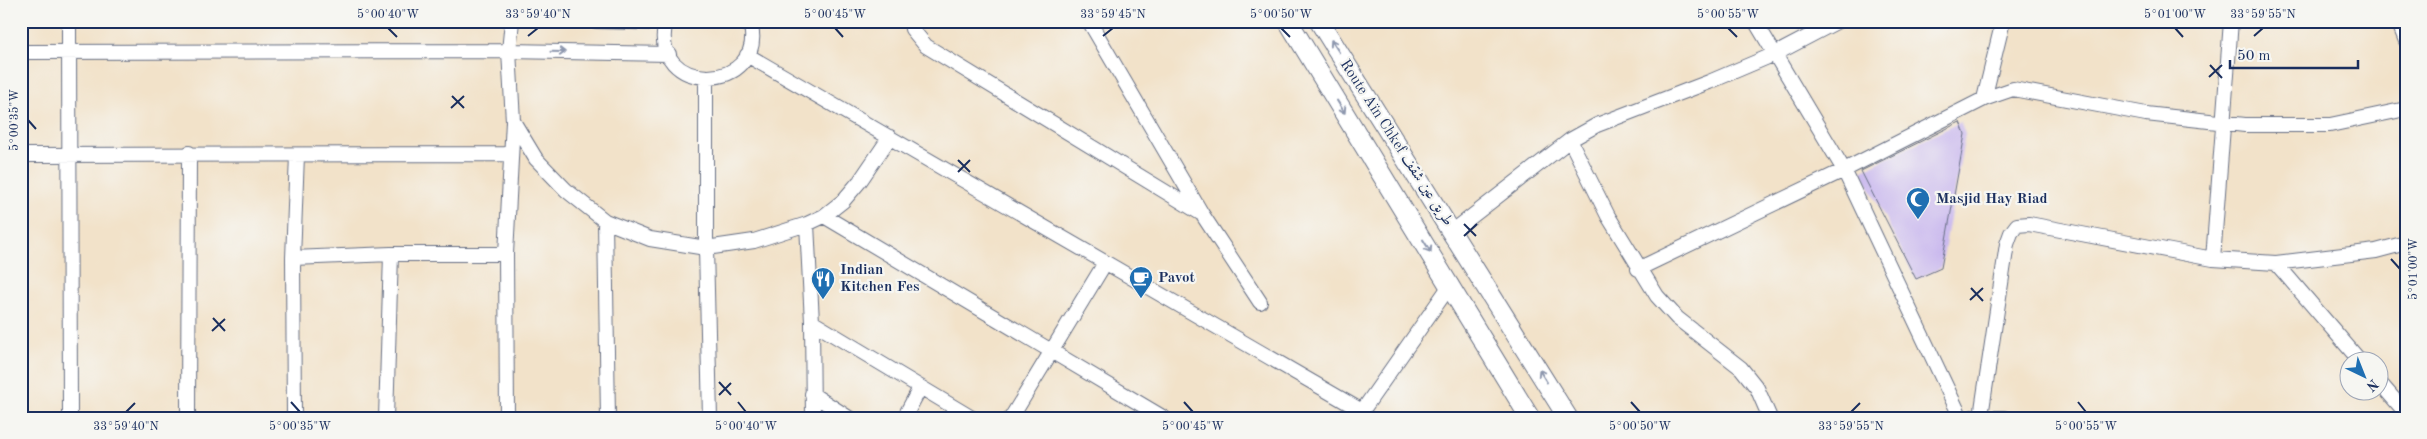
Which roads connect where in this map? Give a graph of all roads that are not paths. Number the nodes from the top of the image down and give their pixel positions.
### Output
1 (512, 21) edge
2 (596, 21) edge
3 (750, 21) edge
4 (911, 21) edge
5 (1089, 21) edge
6 (1288, 21) edge
7 (1319, 21) edge
8 (1755, 21) edge
9 (1838, 21) edge
10 (2003, 21) edge
11 (2231, 21) edge
12 (2398, 21) edge
13 (666, 22) edge
14 (68, 23) dead end
15 (2406, 41) edge
16 (509, 50) junction
17 (21, 52) edge
18 (68, 52) junction
19 (669, 54) junction
20 (1775, 54) junction
21 (747, 55) junction
22 (706, 78) junction
23 (1984, 99) junction
24 (2406, 109) edge
25 (513, 121) junction
26 (2224, 124) junction
27 (890, 137) junction
28 (1570, 140) junction
29 (189, 153) junction
30 (511, 154) junction
31 (21, 155) edge
32 (70, 155) junction
33 (298, 156) junction
34 (1844, 170) junction
35 (1202, 214) junction
36 (824, 216) junction
37 (605, 221) junction
38 (807, 224) junction
39 (1453, 231) junction
40 (2406, 244) edge
41 (706, 248) junction
42 (391, 254) junction
43 (506, 254) junction
44 (292, 258) junction
45 (2213, 260) junction
46 (1105, 263) junction
47 (2276, 263) junction
48 (1638, 269) junction
49 (1451, 284) junction
50 (1260, 302) dead end
51 (812, 322) junction
52 (1053, 351) junction
53 (2352, 352) edge
54 (920, 388) junction
55 (812, 394) junction
56 (2390, 395) edge
57 (2406, 413) edge
58 (1362, 415) edge
59 (1981, 416) junction
60 (70, 418) edge
61 (188, 418) edge
62 (294, 418) edge
63 (386, 418) edge
64 (507, 418) edge
65 (608, 418) edge
66 (710, 418) edge
67 (812, 418) edge
68 (849, 418) edge
69 (904, 418) edge
70 (972, 418) edge
71 (1011, 418) edge
72 (1164, 418) edge
73 (1530, 418) edge
74 (1568, 418) edge
75 (1770, 418) edge
76 (1961, 418) edge
77 (2004, 418) edge

1 - 16 street
2 - 13 street
3 - 21 street
4 - 35 street
5 - 35 street
6 -> 49 main road, Route Aïn Chkef طريق عين شقف
39 -> 7 main road, Route Aïn Chkef طريق عين شقف
8 - 20 street
9 - 20 street
10 - 23 street
11 - 26 street
12 - 15 street
13 - 19 street
14 - 18 street
16 - 18 street
16 -> 19 street
16 - 25 street
17 - 18 street
18 - 32 street
19 - 22 street
20 - 28 street
20 - 34 street
21 - 22 street
21 - 27 street
22 - 41 street
23 - 26 street
23 - 34 street
24 - 26 street
25 - 30 street
25 - 37 street
26 - 45 street
27 - 36 street
27 - 46 street
28 - 39 street
28 - 48 street
29 - 32 street
29 - 33 street
29 - 61 street
30 - 33 street
30 - 43 street
31 - 32 street
32 - 60 street
33 - 44 street
34 - 48 street
34 - 76 street
35 - 50 street
36 - 38 street
36 - 52 street
37 - 41 street
37 - 65 street
38 - 41 street
38 - 51 street
74 -> 39 main road, Route Aïn Chkef طريق عين شقف
40 - 47 street
41 - 66 street
42 - 43 street
42 - 44 street
42 - 63 street
43 - 64 street
44 - 62 street
45 - 47 street
45 - 59 street
46 - 52 street
46 - 58 street
47 - 53 street
48 - 75 street
49 - 58 street
49 - 73 main road, Route Aïn Chkef طريق عين شقف
51 - 54 street
51 - 55 street
52 - 71 street
52 - 72 street
54 - 69 street
54 - 70 street
55 - 67 street
55 - 68 street
56 - 57 street
59 - 76 street
59 - 77 street

